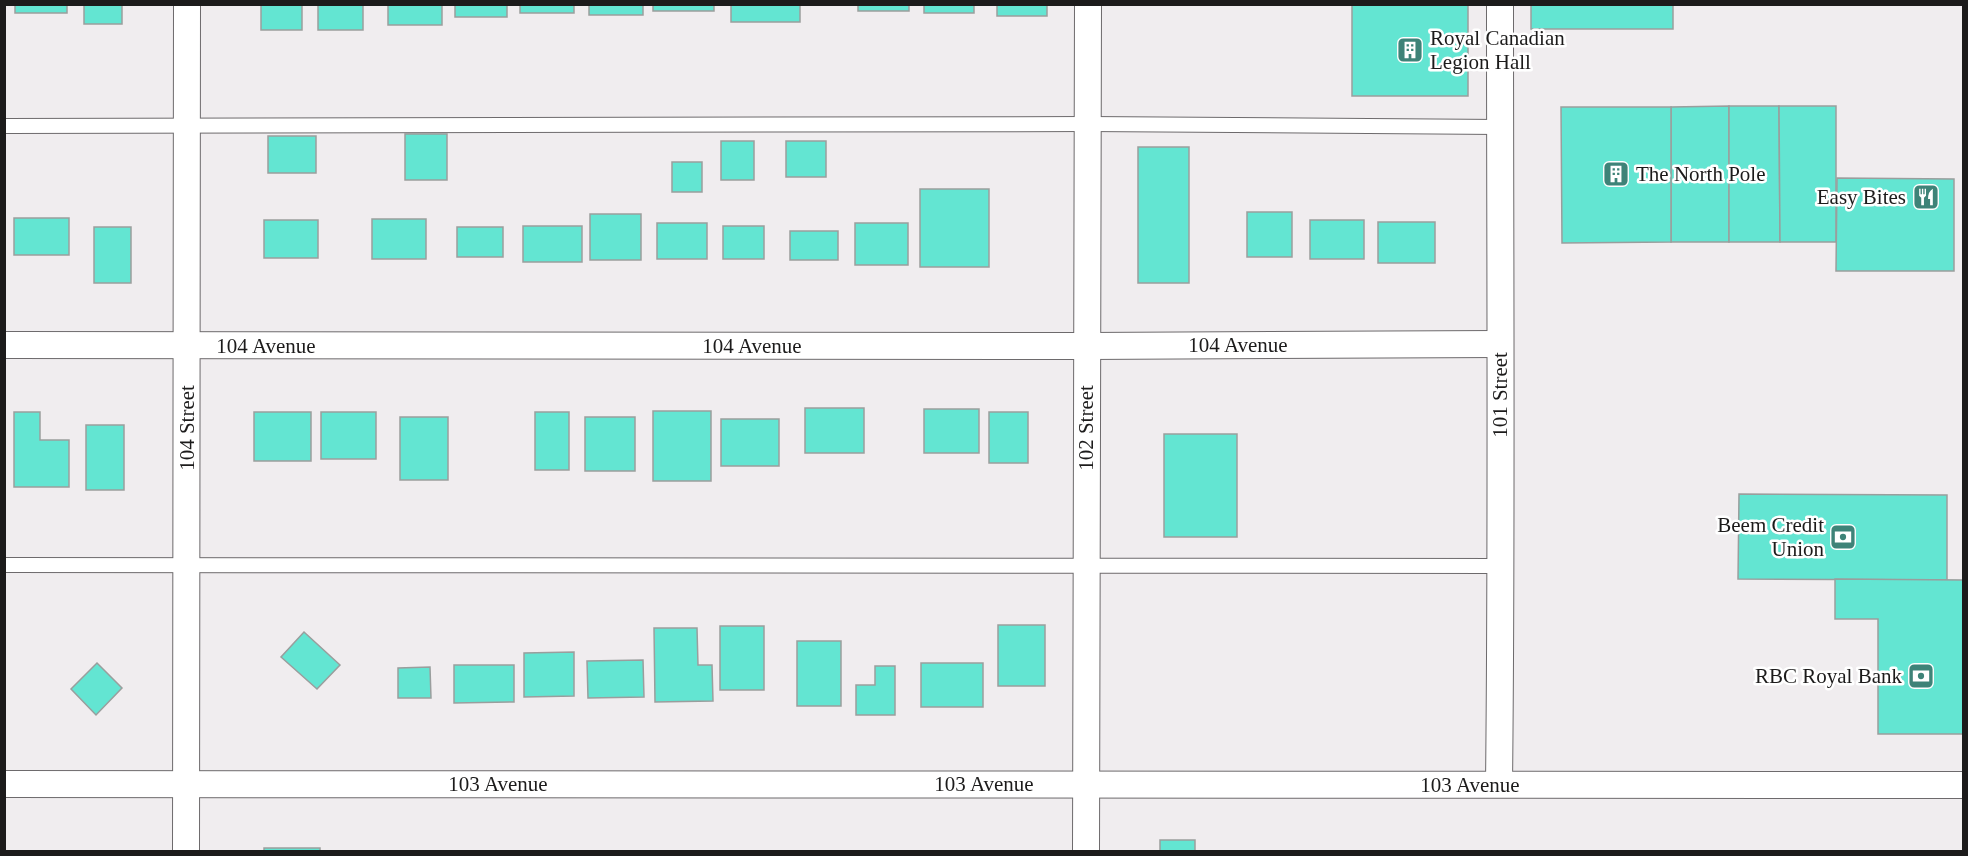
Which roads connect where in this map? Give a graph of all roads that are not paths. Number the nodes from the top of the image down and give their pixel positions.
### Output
1 (187, 4) edge
2 (1088, 4) edge
3 (1500, 4) edge
4 (1088, 124) junction
5 (4, 126) edge
6 (188, 127) junction
7 (1500, 127) junction
8 (1499, 344) junction
9 (4, 345) edge
10 (187, 346) junction
11 (1086, 346) junction
12 (4, 565) edge
13 (187, 566) junction
14 (1085, 566) junction
15 (1501, 566) junction
16 (4, 784) edge
17 (186, 784) junction
18 (1085, 784) junction
19 (1499, 784) junction
20 (1964, 785) edge
21 (186, 852) edge
22 (1086, 852) edge

1 - 6 street, 104 Street
2 - 4 street, 102 Street
3 - 7 street, 101 Street
4 - 6 lane
4 - 7 lane
4 - 11 street, 102 Street
5 - 6 lane
6 - 10 street, 104 Street
7 - 8 street, 101 Street
8 - 11 street, 104 Avenue
8 - 15 street, 101 Street
9 - 10 street, 104 Avenue
10 - 11 street, 104 Avenue
10 - 13 street, 104 Street
11 - 14 street, 102 Street
12 - 13 lane
13 - 14 lane
13 - 17 street, 104 Street
14 - 15 lane
14 - 18 street, 102 Street
15 - 19 street, 101 Street
16 - 17 street, 103 Avenue
17 - 18 street, 103 Avenue
17 - 21 street, 104 Street
18 - 19 street, 103 Avenue
18 - 22 street, 102 Street
19 - 20 street, 103 Avenue

